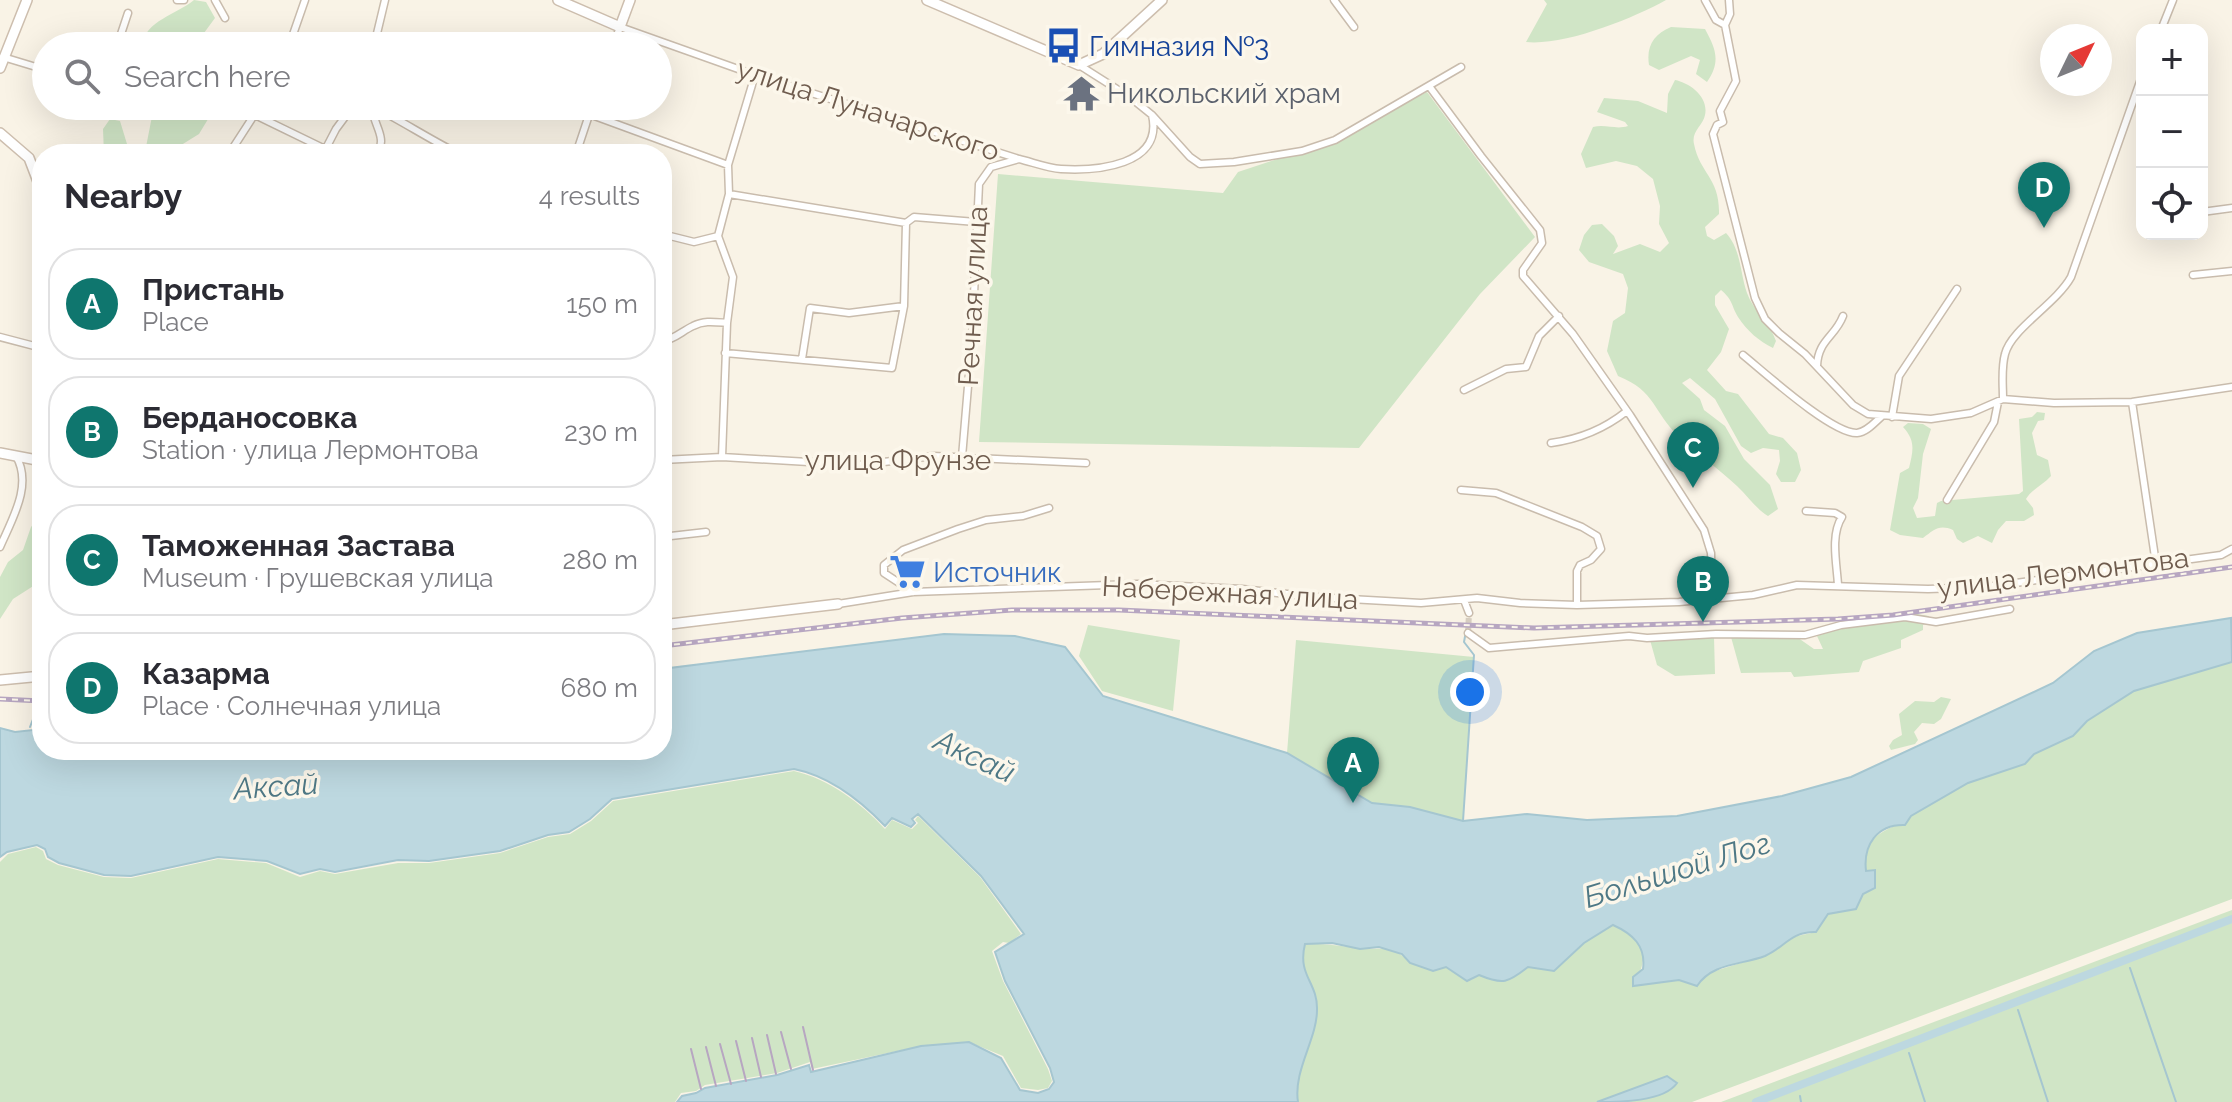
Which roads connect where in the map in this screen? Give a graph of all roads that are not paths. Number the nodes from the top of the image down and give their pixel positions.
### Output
1 (27, 0) edge
2 (177, 0) edge
3 (184, 0) edge
4 (215, 0) edge
5 (305, 0) edge
6 (385, 0) edge
7 (558, 0) edge
8 (630, 0) edge
9 (927, 0) edge
10 (1162, 0) edge
11 (1334, 0) edge
12 (1705, 0) edge
13 (1729, 0) edge
14 (2173, 0) edge
15 (128, 13) dead end
16 (225, 18) dead end
17 (2163, 24) edge
18 (1725, 25) junction
19 (620, 27) junction
20 (1354, 27) dead end
21 (122, 32) edge
22 (294, 32) edge
23 (377, 32) edge
24 (618, 32) edge
25 (634, 32) edge
26 (672, 45) edge
27 (2, 57) edge
28 (1079, 65) junction
29 (32, 66) edge
30 (1461, 67) dead end
31 (0, 68) edge
32 (755, 75) junction
33 (1429, 86) junction
34 (2136, 93) edge
35 (1152, 115) junction
36 (252, 120) edge
37 (264, 120) edge
38 (344, 120) edge
39 (374, 120) edge
40 (399, 120) edge
41 (587, 120) edge
42 (605, 120) edge
43 (0, 133) edge
44 (236, 144) edge
45 (309, 144) edge
46 (329, 144) edge
47 (383, 144) edge
48 (439, 144) edge
49 (579, 144) edge
50 (671, 144) edge
51 (672, 144) edge
52 (1019, 159) junction
53 (728, 165) junction
54 (32, 166) edge
55 (729, 194) junction
56 (2232, 208) edge
57 (2208, 211) edge
58 (976, 222) junction
59 (906, 223) junction
60 (672, 236) edge
61 (718, 236) junction
62 (2232, 271) edge
63 (2193, 275) dead end
64 (1957, 289) dead end
65 (904, 306) junction
66 (1559, 316) junction
67 (1843, 316) dead end
68 (727, 323) junction
69 (0, 337) edge
70 (672, 338) edge
71 (32, 345) edge
72 (725, 353) junction
73 (1743, 355) dead end
74 (802, 359) junction
75 (1817, 366) junction
76 (2232, 387) edge
77 (1464, 390) dead end
78 (2001, 401) junction
79 (2132, 402) junction
80 (1627, 411) junction
81 (1882, 416) junction
82 (1892, 417) junction
83 (1551, 443) dead end
84 (0, 453) edge
85 (16, 456) junction
86 (722, 457) junction
87 (962, 457) junction
88 (32, 459) edge
89 (672, 460) edge
90 (1086, 463) dead end
91 (1461, 490) dead end
92 (1947, 500) dead end
93 (1049, 508) dead end
94 (1806, 511) dead end
95 (706, 532) dead end
96 (672, 536) edge
97 (0, 547) edge
98 (2232, 549) edge
99 (2156, 564) junction
100 (1838, 585) junction
101 (913, 592) junction
102 (1464, 600) junction
103 (1712, 600) junction
104 (838, 604) joint
105 (1577, 605) junction
106 (2010, 609) dead end
107 (1469, 613) tunnel mouth
108 (672, 624) edge
109 (1468, 633) dead end
110 (32, 677) edge
111 (0, 680) edge

1 - 27 street
2 - 3 street
4 - 16 street
5 - 22 street
6 - 23 street
7 - 19 street, улица Луначарского
8 - 19 street
9 - 28 street
10 - 28 street
11 - 20 street
12 - 18 street
13 - 18 street
14 - 17 street
15 - 21 street
18 - 75 street
19 - 24 street
19 - 25 street, улица Луначарского
26 - 32 street, улица Луначарского
27 - 29 street
27 - 31 street
28 - 35 street
30 - 33 street
32 - 52 street, улица Луначарского
32 - 53 street
33 - 35 street
33 - 66 street
34 - 78 street
35 - 52 street, улица Луначарского
36 - 44 street
37 - 45 street
38 - 46 street
39 - 47 street
40 - 48 street
41 - 49 street
42 - 50 street
43 - 54 street
51 - 53 street
52 - 58 street, Речная улица
53 - 55 street
55 - 59 street
55 - 61 street
56 - 57 street
58 - 59 street
58 - 87 street, Речная улица
59 - 65 street
60 - 61 street
61 - 68 street
62 - 63 street
64 - 82 street
65 - 74 street
65 - 74 street
66 - 77 street
66 - 80 street
67 - 75 street
68 - 70 street
68 - 72 street
69 - 71 street
72 - 74 street
72 - 86 street
73 - 81 street
75 - 81 street
76 - 79 street
78 - 79 street
78 - 82 street
78 - 92 street
79 - 99 street
80 - 83 street
80 - 103 street
81 - 82 street
84 - 85 street
85 - 88 street
85 - 97 street
86 - 87 street, улица Фрунзе
86 - 89 street, улица Фрунзе
87 - 90 street, улица Фрунзе
91 - 105 street
93 - 101 street
94 - 100 street
95 - 96 street
98 - 99 street, улица Лермонтова
99 - 100 street, улица Лермонтова
100 - 103 street, улица Лермонтова
101 - 102 street, Набережная улица
101 - 104 street, Набережная улица
102 - 105 street, улица Лермонтова
102 - 107 street
103 - 105 street, улица Лермонтова
104 - 108 street, Набережная улица
106 - 109 street, улица Лермонтова
110 - 111 street

